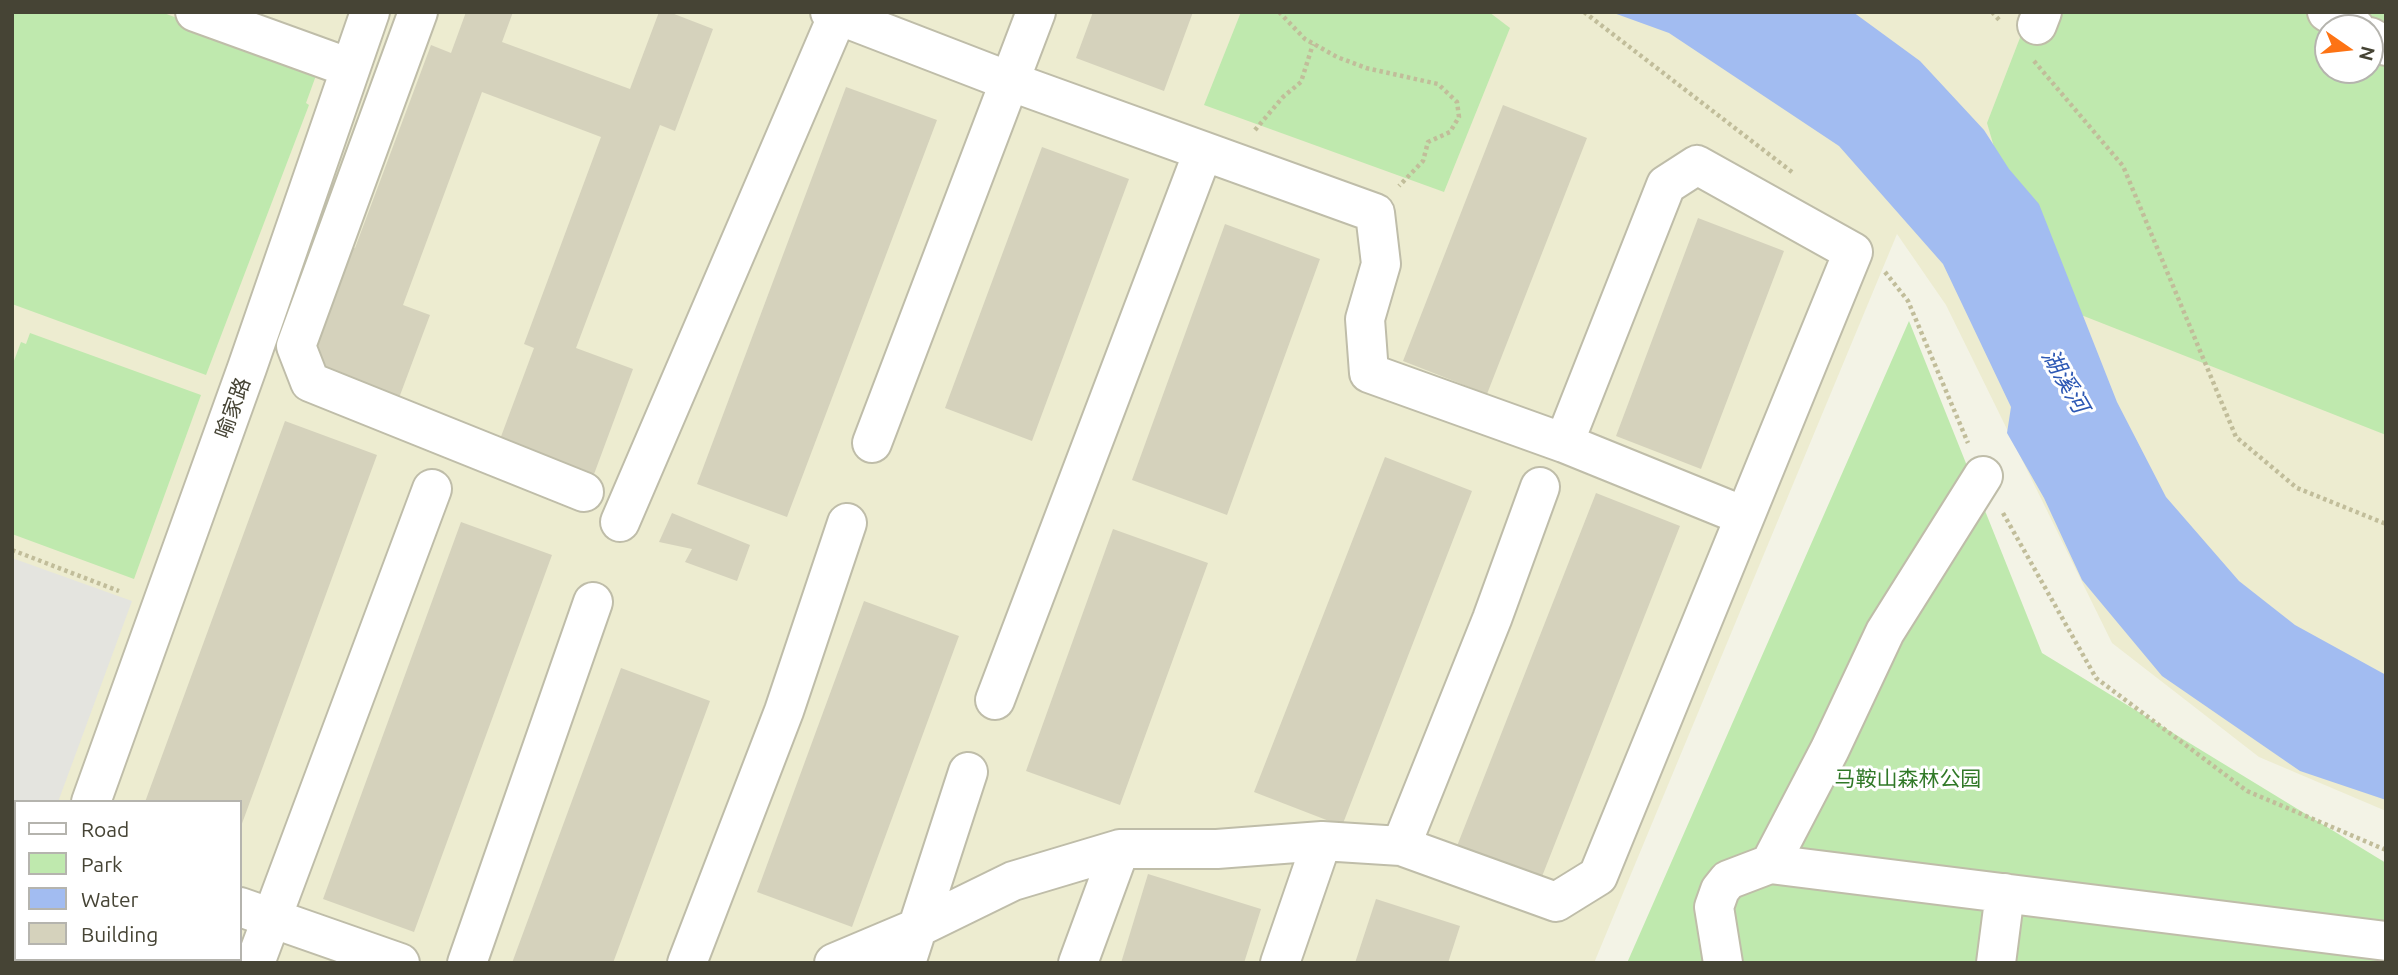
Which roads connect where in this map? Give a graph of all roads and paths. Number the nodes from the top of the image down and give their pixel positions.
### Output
1 (195, 12) edge
2 (370, 12) edge
3 (418, 12) edge
4 (1036, 12) edge
5 (1279, 12) edge
6 (1992, 12) edge
7 (836, 13) edge
8 (2029, 31) edge
9 (1313, 44) junction
10 (350, 68) junction
11 (1009, 81) junction
12 (1215, 156) junction
13 (1375, 213) junction
14 (872, 443) dead end
15 (1564, 443) junction
16 (1983, 476) dead end
17 (1540, 486) dead end
18 (432, 489) dead end
19 (584, 492) dead end
20 (1744, 516) junction
21 (620, 522) dead end
22 (847, 523) dead end
23 (2386, 524) edge
24 (12, 550) edge
25 (119, 591) dead end
26 (593, 602) dead end
27 (995, 700) dead end
28 (968, 772) dead end
29 (92, 800) edge
30 (1322, 841) junction
31 (1401, 846) junction
32 (1120, 849) junction
33 (1769, 864) junction
34 (2005, 893) junction
35 (255, 913) edge
36 (2386, 942) edge
37 (911, 945) edge
38 (255, 963) edge
39 (400, 963) edge
40 (467, 963) edge
41 (687, 963) edge
42 (834, 963) edge
43 (1078, 963) edge
44 (1280, 963) edge
45 (1723, 963) edge
46 (1996, 963) edge

1 - 10 street
2 - 10 street, 喻家路
3 - 19 street
4 - 11 street
5 - 9 path
6 - 8 path
7 - 11 street
7 - 21 street
8 - 23 path
9 - 12 path
9 - 13 path
10 - 29 street, 喻家路
11 - 12 street
11 - 14 street
12 - 13 street
12 - 27 street
13 - 15 street
15 - 20 street
15 - 20 street
16 - 33 street
17 - 31 street
18 - 35 street
20 - 31 street
22 - 41 street
24 - 25 path
26 - 40 street
28 - 37 street
30 - 31 street
30 - 32 street
30 - 44 street
32 - 37 street
32 - 43 street
33 - 34 street
33 - 45 street
34 - 36 street
34 - 46 street
35 - 38 street
35 - 39 street
37 - 42 street

